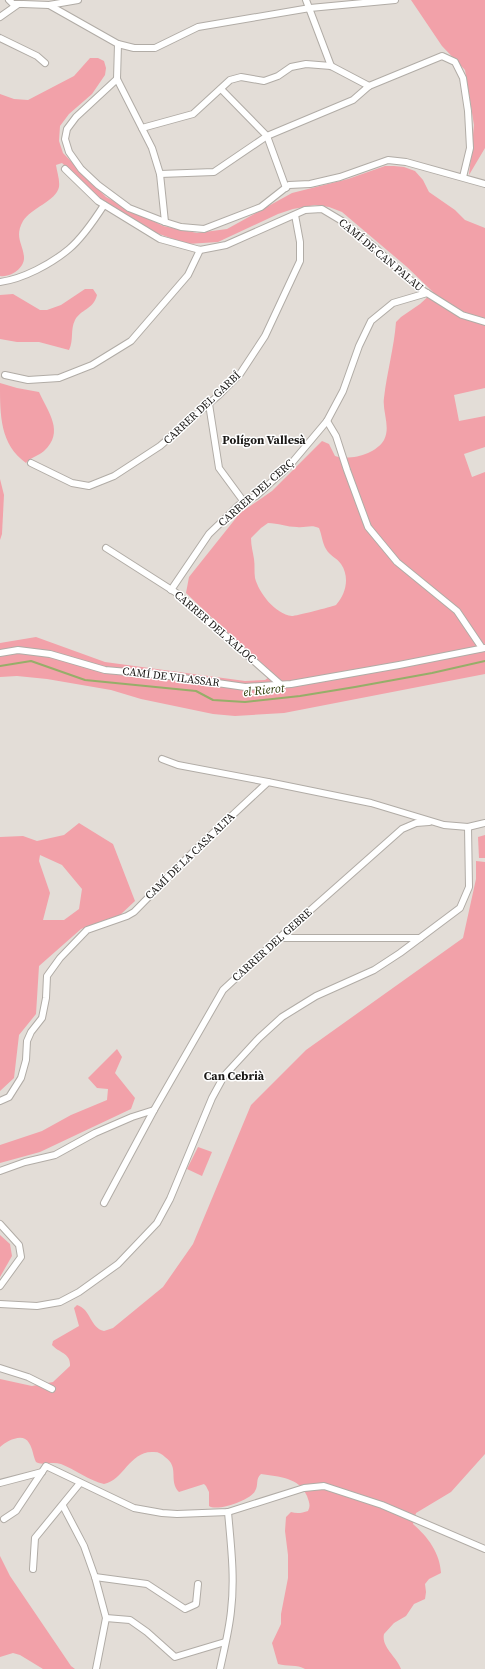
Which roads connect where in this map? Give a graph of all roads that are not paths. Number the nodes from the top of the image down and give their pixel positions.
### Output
1 (9, 0) edge
2 (31, 0) edge
3 (78, 0) edge
4 (306, 0) edge
5 (395, 0) edge
6 (22, 3) edge
7 (41, 5) junction
8 (49, 5) junction
9 (310, 8) junction
10 (0, 18) edge
11 (0, 38) edge
12 (118, 44) junction
13 (45, 63) dead end
14 (330, 66) junction
15 (116, 79) junction
16 (369, 86) junction
17 (221, 89) junction
18 (142, 128) junction
19 (266, 136) junction
20 (65, 169) dead end
21 (160, 174) junction
22 (463, 177) junction
23 (485, 184) edge
24 (286, 188) junction
25 (104, 205) junction
26 (295, 215) junction
27 (165, 222) junction
28 (200, 250) junction
29 (0, 282) edge
30 (427, 293) junction
31 (485, 322) edge
32 (5, 375) dead end
33 (210, 404) junction
34 (327, 421) junction
35 (31, 462) dead end
36 (244, 502) junction
37 (106, 548) dead end
38 (172, 590) junction
39 (484, 648) edge
40 (0, 653) edge
41 (280, 684) junction
42 (162, 759) dead end
43 (268, 782) junction
44 (432, 821) junction
45 (485, 823) edge
46 (468, 827) junction
47 (279, 938) junction
48 (420, 938) junction
49 (0, 1102) edge
50 (154, 1110) junction
51 (0, 1170) edge
52 (104, 1203) dead end
53 (0, 1224) edge
54 (0, 1286) edge
55 (0, 1304) edge
56 (0, 1368) edge
57 (52, 1389) dead end
58 (42, 1472) junction
59 (0, 1483) edge
60 (80, 1483) junction
61 (63, 1506) junction
62 (228, 1512) junction
63 (4, 1519) dead end
64 (485, 1550) edge
65 (32, 1569) dead end
66 (96, 1577) junction
67 (198, 1584) dead end
68 (106, 1618) junction
69 (225, 1642) junction
70 (96, 1669) edge
71 (220, 1669) edge

1 - 6 street
2 - 7 street
3 - 8 street
4 - 9 street
5 - 9 street
6 - 7 street
6 - 10 street
7 - 8 street
8 - 12 street
9 - 12 street
9 - 14 street
11 - 13 street
12 - 15 street
14 - 16 street
14 - 17 street
15 - 18 street
15 - 27 street
16 - 19 street
16 - 22 street
17 - 18 street
17 - 19 street
18 - 21 street
19 - 21 street
19 - 24 street
20 - 25 street, CAMÍ DE CAN PALAU
21 - 27 street
22 - 23 street
22 - 24 street
24 - 27 street
25 - 28 street, CAMÍ DE CAN PALAU
25 - 29 street
26 - 28 street, CAMÍ DE CAN PALAU
26 - 30 street, CAMÍ DE CAN PALAU
26 - 33 street, CARRER DEL GARBÍ
28 - 32 street
30 - 31 street, CAMÍ DE CAN PALAU
30 - 34 street, CARRER DEL CERÇ
33 - 35 street, CARRER DEL GARBÍ
33 - 36 street
34 - 36 street, CARRER DEL CERÇ
34 - 39 street
36 - 38 street, CARRER DEL CERÇ
37 - 38 street, CARRER DEL XALOC
38 - 41 street, CARRER DEL XALOC
39 - 41 street, CAMÍ DE VILASSAR
40 - 41 street, CAMÍ DE VILASSAR
42 - 43 street
43 - 44 street
43 - 49 street, CAMÍ DE LA CASA ALTA
44 - 46 street
44 - 47 street, CARRER DEL GEBRE
45 - 46 street
46 - 48 street
47 - 48 street
47 - 50 street, CARRER DEL GEBRE
48 - 55 street
50 - 51 street
50 - 52 street, CARRER DEL GEBRE
53 - 54 street
56 - 57 street
58 - 59 street
58 - 60 street
58 - 63 street
60 - 61 street
60 - 62 street
61 - 65 street
61 - 66 street
62 - 64 street
62 - 69 street
66 - 67 street
66 - 68 street
68 - 69 street
68 - 70 street
69 - 71 street

